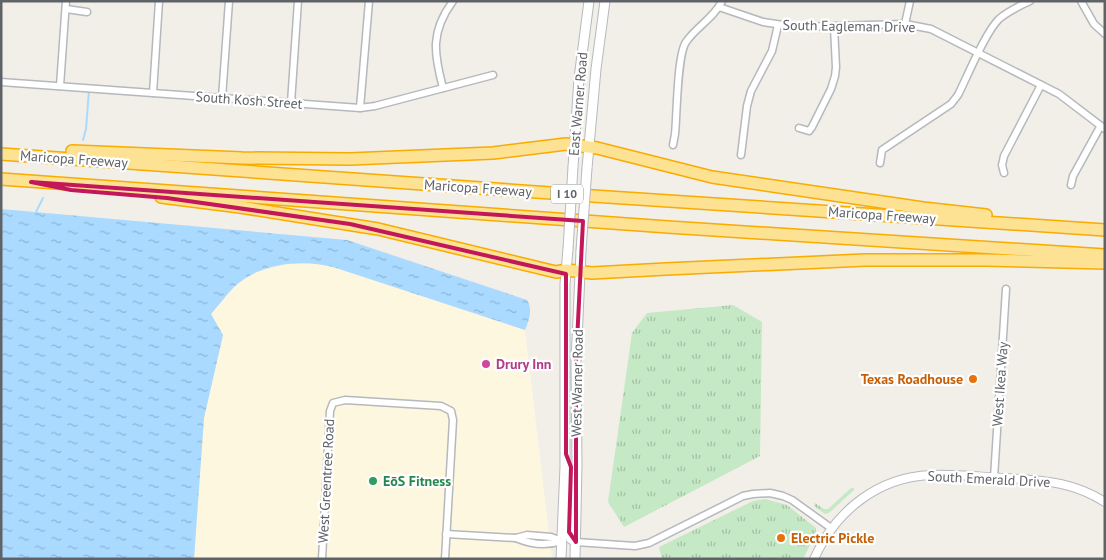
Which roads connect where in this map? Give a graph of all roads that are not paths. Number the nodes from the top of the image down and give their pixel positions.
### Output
1 (66, 1) edge
2 (159, 1) edge
3 (229, 1) edge
4 (298, 1) edge
5 (369, 1) edge
6 (453, 1) edge
7 (589, 1) edge
8 (604, 1) edge
9 (910, 1) edge
10 (1030, 1) edge
11 (1081, 1) edge
12 (720, 4) edge
13 (66, 10) junction
14 (87, 12) dead end
15 (905, 24) junction
16 (778, 25) junction
17 (834, 27) junction
18 (1105, 34) edge
19 (979, 53) junction
20 (493, 75) dead end
21 (1, 82) edge
22 (1040, 85) junction
23 (60, 86) junction
24 (443, 88) junction
25 (153, 93) junction
26 (222, 98) junction
27 (291, 103) junction
28 (360, 108) junction
29 (800, 128) dead end
30 (1102, 128) edge
31 (673, 144) dead end
32 (574, 145) junction
33 (588, 147) junction
34 (1, 154) edge
35 (742, 155) dead end
36 (30, 156) junction
37 (880, 163) dead end
38 (1004, 173) dead end
39 (1, 179) edge
40 (31, 182) junction
41 (1071, 185) dead end
42 (570, 208) joint
43 (584, 208) joint
44 (1105, 223) edge
45 (1105, 230) edge
46 (1105, 255) edge
47 (1105, 263) edge
48 (567, 270) junction
49 (580, 271) junction
50 (1006, 290) dead end
51 (566, 454) junction
52 (994, 478) junction
53 (1105, 502) edge
54 (831, 528) junction
55 (446, 534) junction
56 (562, 541) junction
57 (576, 542) junction
58 (322, 559) edge
59 (445, 559) edge
60 (561, 559) edge
61 (575, 559) edge
62 (814, 559) edge

1 - 13 street
2 - 25 street
3 - 26 street
4 - 27 street
5 - 28 street
6 - 24 street
7 - 32 main road, East Warner Road
8 - 33 main road, East Warner Road
9 - 15 street
10 - 19 street
11 - 18 street
12 - 16 street, South Eagleman Drive
12 - 31 street
13 - 14 street
13 - 23 street
15 - 17 street, South Eagleman Drive
15 - 19 street, South Eagleman Drive
16 - 17 street, South Eagleman Drive
16 - 35 street
17 - 29 street
19 - 22 street, South Eagleman Drive
19 - 37 street
20 - 24 street, South Kosh Street
21 - 23 street, South Kosh Street
22 - 30 street, South Eagleman Drive
22 - 38 street
23 - 25 street, South Kosh Street
24 - 28 street, South Kosh Street
25 - 26 street, South Kosh Street
26 - 27 street, South Kosh Street
27 - 28 street, South Kosh Street
30 - 41 street
32 - 33 highway
32 - 36 highway
32 - 42 main road, East Warner Road, bridge
33 - 43 main road, East Warner Road, bridge
33 - 44 highway
34 - 36 highway, Maricopa Freeway / I 10
36 - 45 highway, Maricopa Freeway / I 10
39 - 40 highway, Maricopa Freeway / I 10
40 - 46 highway, Maricopa Freeway / I 10
40 - 48 highway
42 - 48 main road, West Warner Road, bridge
43 - 49 main road, West Warner Road, bridge
47 - 49 highway
48 - 49 highway
48 - 51 main road, West Warner Road
49 - 57 main road, West Warner Road
50 - 52 street, West Ikea Way
51 - 56 main road, West Warner Road
51 - 57 main road
52 - 53 street, South Emerald Drive
52 - 54 street, South Emerald Drive
54 - 57 street
54 - 62 street, South Emerald Drive
55 - 56 street
55 - 58 street, West Greentree Road
55 - 59 street
56 - 60 main road, West Warner Road
57 - 61 main road, West Warner Road

